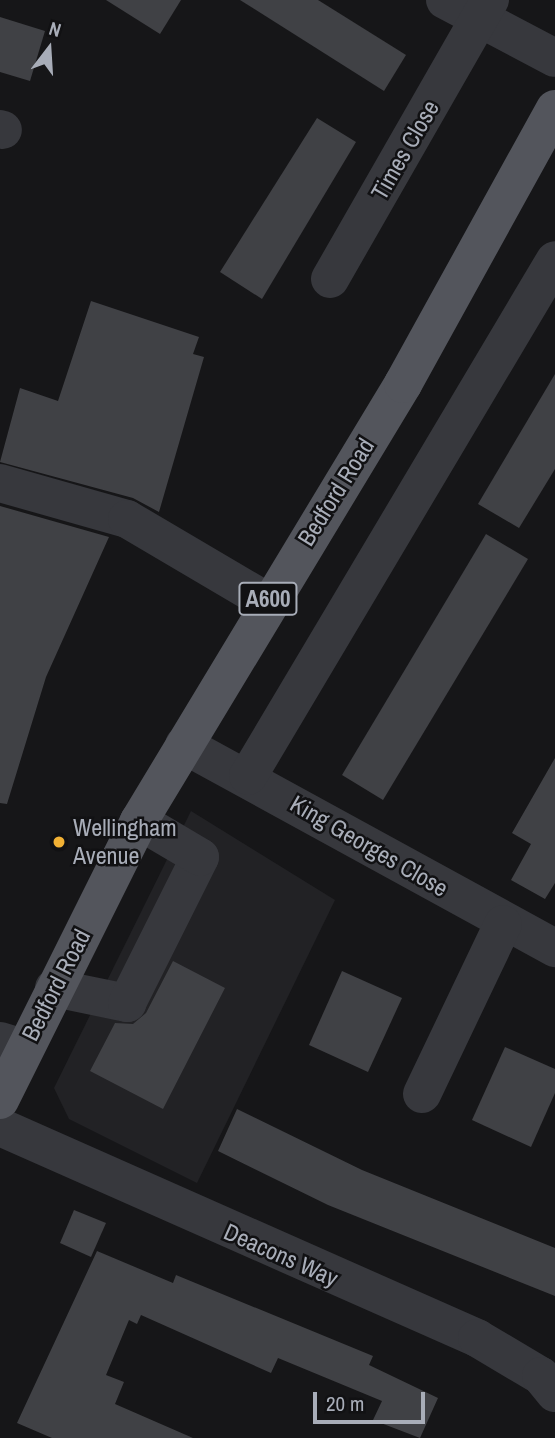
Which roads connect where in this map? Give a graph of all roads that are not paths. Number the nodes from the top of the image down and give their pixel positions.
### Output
1 (445, 0) edge
2 (485, 11) edge
3 (555, 58) edge
4 (555, 109) edge
5 (555, 260) edge
6 (330, 279) dead end
7 (0, 483) edge
8 (266, 601) junction
9 (184, 745) junction
10 (248, 776) junction
11 (139, 821) junction
12 (503, 924) junction
13 (555, 948) edge
14 (54, 988) junction
15 (12, 1045) edge
16 (422, 1094) dead end
17 (0, 1100) edge
18 (0, 1127) edge
19 (555, 1393) edge

1 - 2 street
2 - 3 street
2 - 6 street, Times Close
4 - 8 main road, Bedford Road / A600
5 - 10 street
7 - 8 street
8 - 9 main road, Bedford Road / A600
9 - 10 street, King Georges Close
9 - 11 main road, Bedford Road / A600
10 - 12 street, King Georges Close
11 - 14 main road, Bedford Road / A600
11 - 14 street
12 - 13 street, King Georges Close
12 - 16 street
14 - 15 main road, Bedford Road / A600
15 - 17 main road, Bedford Road / A600
18 - 19 street, Deacons Way

